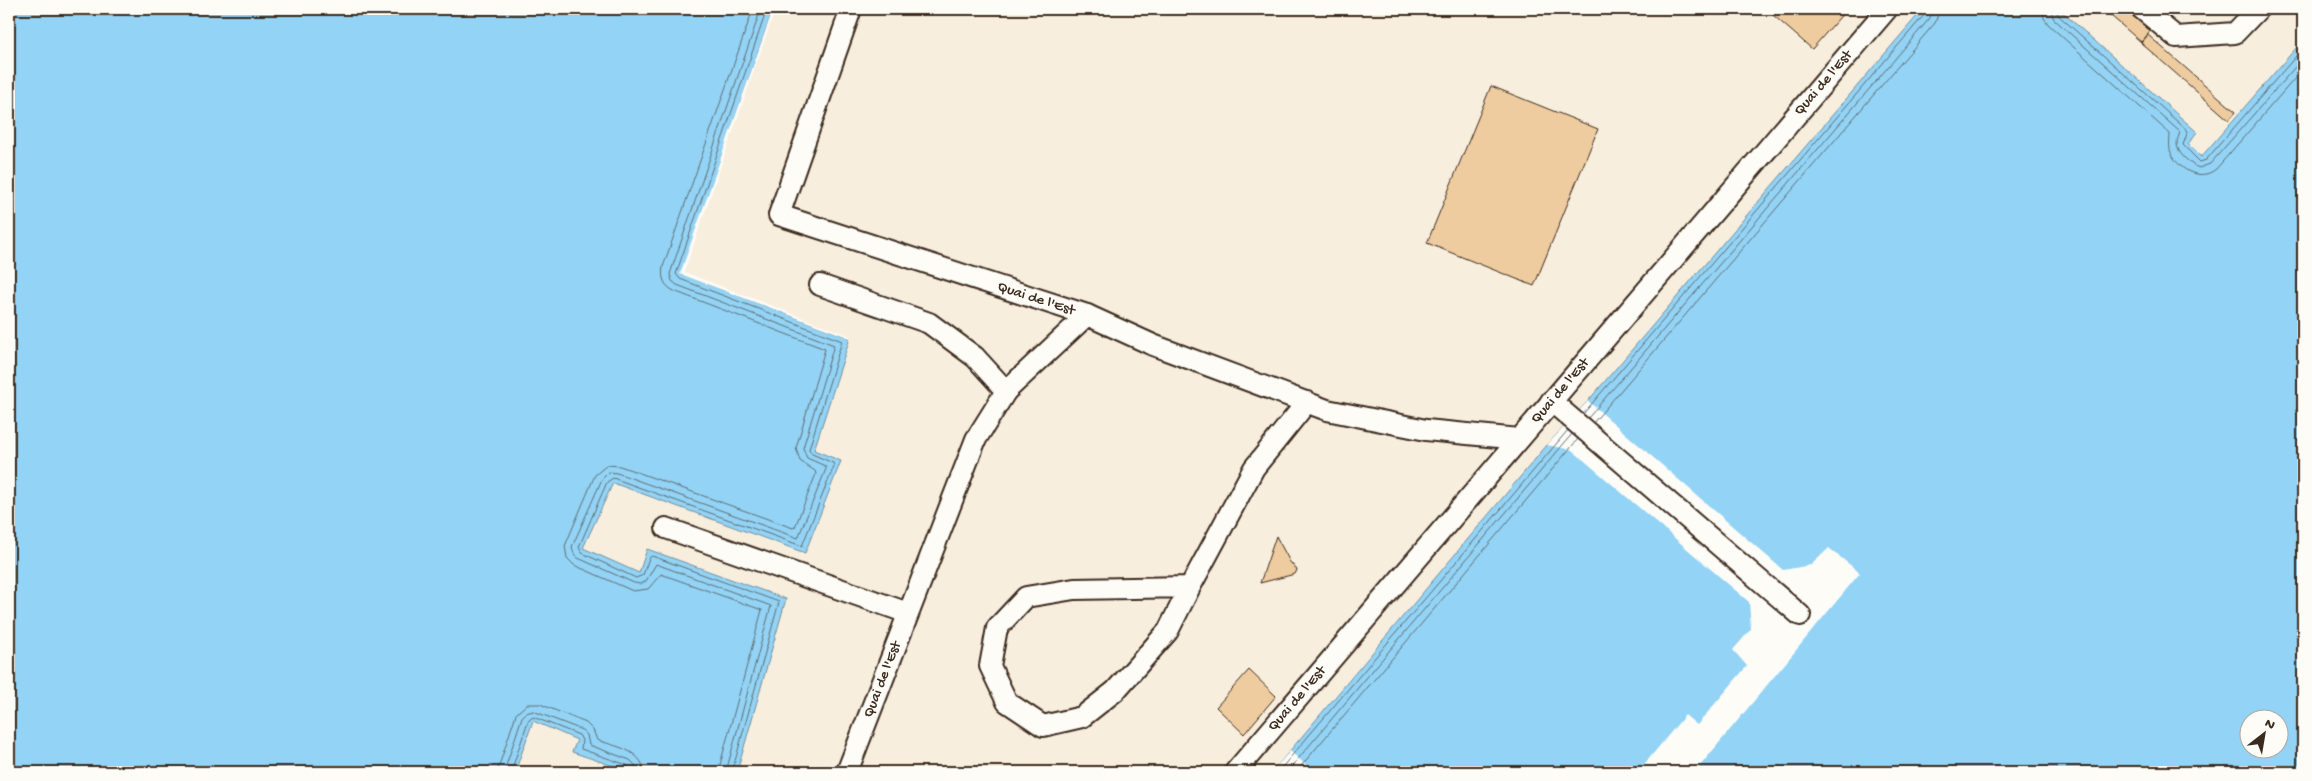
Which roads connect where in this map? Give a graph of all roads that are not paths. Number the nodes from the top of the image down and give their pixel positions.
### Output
1 (851, 9) edge
2 (1887, 9) edge
3 (2142, 9) edge
4 (2258, 9) edge
5 (820, 285) dead end
6 (1087, 315) junction
7 (1006, 391) junction
8 (1552, 401) junction
9 (1307, 402) junction
10 (1519, 439) junction
11 (666, 528) dead end
12 (1190, 587) junction
13 (908, 613) junction
14 (1800, 615) dead end
15 (847, 772) edge
16 (1235, 772) edge

1 - 6 lane, Quai de l'Est
2 - 8 lane, Quai de l'Est
3 - 4 lane
5 - 7 lane
6 - 7 lane, Quai de l'Est
6 - 9 lane
7 - 13 lane, Quai de l'Est
8 - 10 lane, Quai de l'Est
8 - 14 lane
9 - 10 lane
9 - 12 lane
10 - 16 lane, Quai de l'Est
11 - 13 lane
12 - 12 lane
13 - 15 lane, Quai de l'Est

